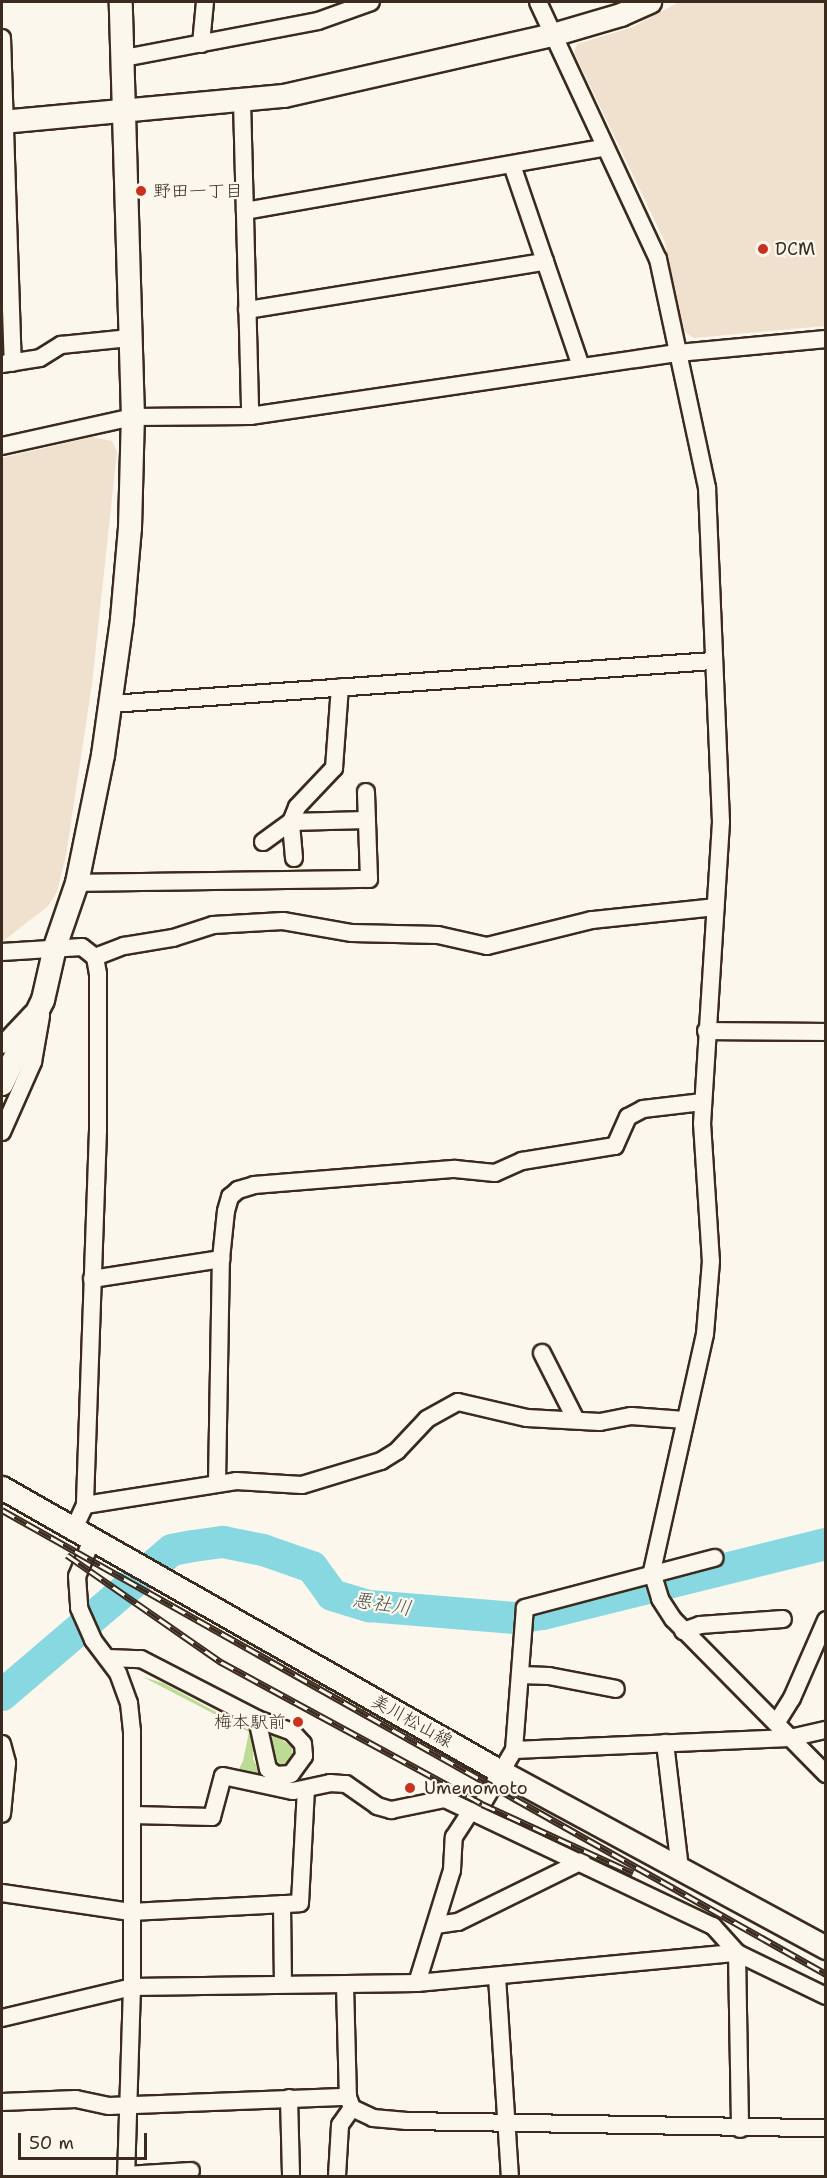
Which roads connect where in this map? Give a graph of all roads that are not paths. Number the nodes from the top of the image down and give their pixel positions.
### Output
1 (121, 2) edge
2 (206, 2) edge
3 (371, 2) edge
4 (538, 2) edge
5 (650, 2) edge
6 (554, 35) junction
7 (2, 38) edge
8 (201, 44) junction
9 (124, 58) junction
10 (242, 101) junction
11 (127, 110) junction
12 (3, 122) edge
13 (604, 148) junction
14 (512, 165) junction
15 (245, 211) junction
16 (5, 219) edge
17 (545, 262) junction
18 (247, 310) junction
19 (5, 316) edge
20 (130, 338) junction
21 (825, 339) edge
22 (678, 353) junction
23 (7, 364) edge
24 (581, 367) junction
25 (250, 416) junction
26 (133, 417) junction
27 (2, 446) edge
28 (712, 661) junction
29 (340, 687) junction
30 (111, 704) junction
31 (366, 792) dead end
32 (367, 820) junction
33 (291, 822) junction
34 (263, 842) dead end
35 (294, 858) dead end
36 (77, 883) junction
37 (715, 907) junction
38 (55, 947) junction
39 (2, 952) edge
40 (95, 957) junction
41 (43, 1000) junction
42 (706, 1031) junction
43 (825, 1032) edge
44 (2, 1045) edge
45 (2, 1084) edge
46 (703, 1102) junction
47 (2, 1132) edge
48 (221, 1259) junction
49 (92, 1279) junction
50 (542, 1353) dead end
51 (576, 1420) junction
52 (685, 1420) junction
53 (218, 1484) junction
54 (2, 1488) edge
55 (85, 1505) junction
56 (82, 1536) junction
57 (714, 1558) dead end
58 (653, 1575) junction
59 (783, 1619) dead end
60 (825, 1620) edge
61 (683, 1631) junction
62 (107, 1658) junction
63 (520, 1675) junction
64 (616, 1689) dead end
65 (257, 1719) dead end
66 (777, 1722) junction
67 (825, 1730) edge
68 (790, 1738) junction
69 (665, 1743) junction
70 (2, 1744) edge
71 (514, 1750) junction
72 (501, 1772) junction
73 (825, 1774) edge
74 (306, 1790) junction
75 (474, 1812) junction
76 (2, 1814) edge
77 (133, 1815) junction
78 (582, 1861) junction
79 (680, 1869) junction
80 (2, 1893) edge
81 (282, 1904) junction
82 (131, 1912) junction
83 (436, 1925) junction
84 (825, 1948) edge
85 (737, 1953) junction
86 (497, 1977) junction
87 (417, 1983) junction
88 (283, 1984) junction
89 (345, 1984) junction
90 (132, 1987) junction
91 (825, 1996) edge
92 (2, 2018) edge
93 (289, 2098) junction
94 (2, 2102) edge
95 (350, 2102) junction
96 (130, 2105) junction
97 (506, 2125) junction
98 (825, 2128) edge
99 (740, 2129) junction
100 (191, 2171) dead end
101 (126, 2176) edge
102 (291, 2176) edge
103 (337, 2176) edge
104 (510, 2176) edge

1 - 9 street
2 - 8 street
3 - 8 street
4 - 6 street
5 - 6 street
6 - 10 street
6 - 13 street
7 - 12 street
8 - 9 street
9 - 11 street
10 - 11 street
10 - 15 street
11 - 12 street
11 - 20 street
12 - 16 street
13 - 14 street
13 - 22 street
14 - 15 street
14 - 17 street
15 - 18 street
16 - 19 street
17 - 18 street
17 - 24 street
18 - 25 street
19 - 23 street
20 - 23 street
20 - 26 street
21 - 22 street
22 - 24 street
22 - 28 street
24 - 25 street
25 - 26 street
26 - 27 street
26 - 30 street
28 - 29 street
28 - 37 street
29 - 30 street
29 - 33 street
30 - 36 street
31 - 32 street
32 - 33 street
32 - 36 street
33 - 34 street
33 - 35 street
36 - 38 street
37 - 40 street
37 - 42 street
38 - 39 street
38 - 40 street
38 - 41 street
40 - 49 street
41 - 44 street
41 - 45 street
41 - 47 street
42 - 43 street
42 - 46 street
46 - 48 street
46 - 52 street
48 - 49 street
48 - 53 street
49 - 55 street
50 - 51 street
51 - 52 street
51 - 53 street
52 - 58 street
53 - 55 street
54 - 56 street, 美川松山線
55 - 56 street
56 - 62 street
56 - 72 street, 美川松山線
57 - 58 street
58 - 61 street
58 - 63 street
59 - 61 street
60 - 66 street
61 - 66 street
62 - 65 street
62 - 77 street
63 - 64 street
63 - 71 street
66 - 68 street
67 - 68 street
68 - 69 street
68 - 73 street
69 - 71 street
69 - 79 street
70 - 76 street
71 - 72 street
72 - 75 street
72 - 79 street, 美川松山線
74 - 75 street
74 - 77 street
74 - 81 street
75 - 78 street
75 - 83 street
77 - 82 street
78 - 83 street
78 - 85 street
79 - 84 street, 美川松山線
80 - 82 street
81 - 82 street
81 - 88 street
82 - 90 street
83 - 87 street
85 - 86 street
85 - 91 street
85 - 99 street
86 - 87 street
86 - 97 street
87 - 89 street
88 - 89 street
88 - 90 street
89 - 95 street
90 - 92 street
90 - 96 street
93 - 95 street
93 - 96 street
93 - 102 street
94 - 96 street
95 - 97 street
95 - 103 street
96 - 101 street
97 - 99 street
97 - 104 street
98 - 99 street
100 - 101 street

